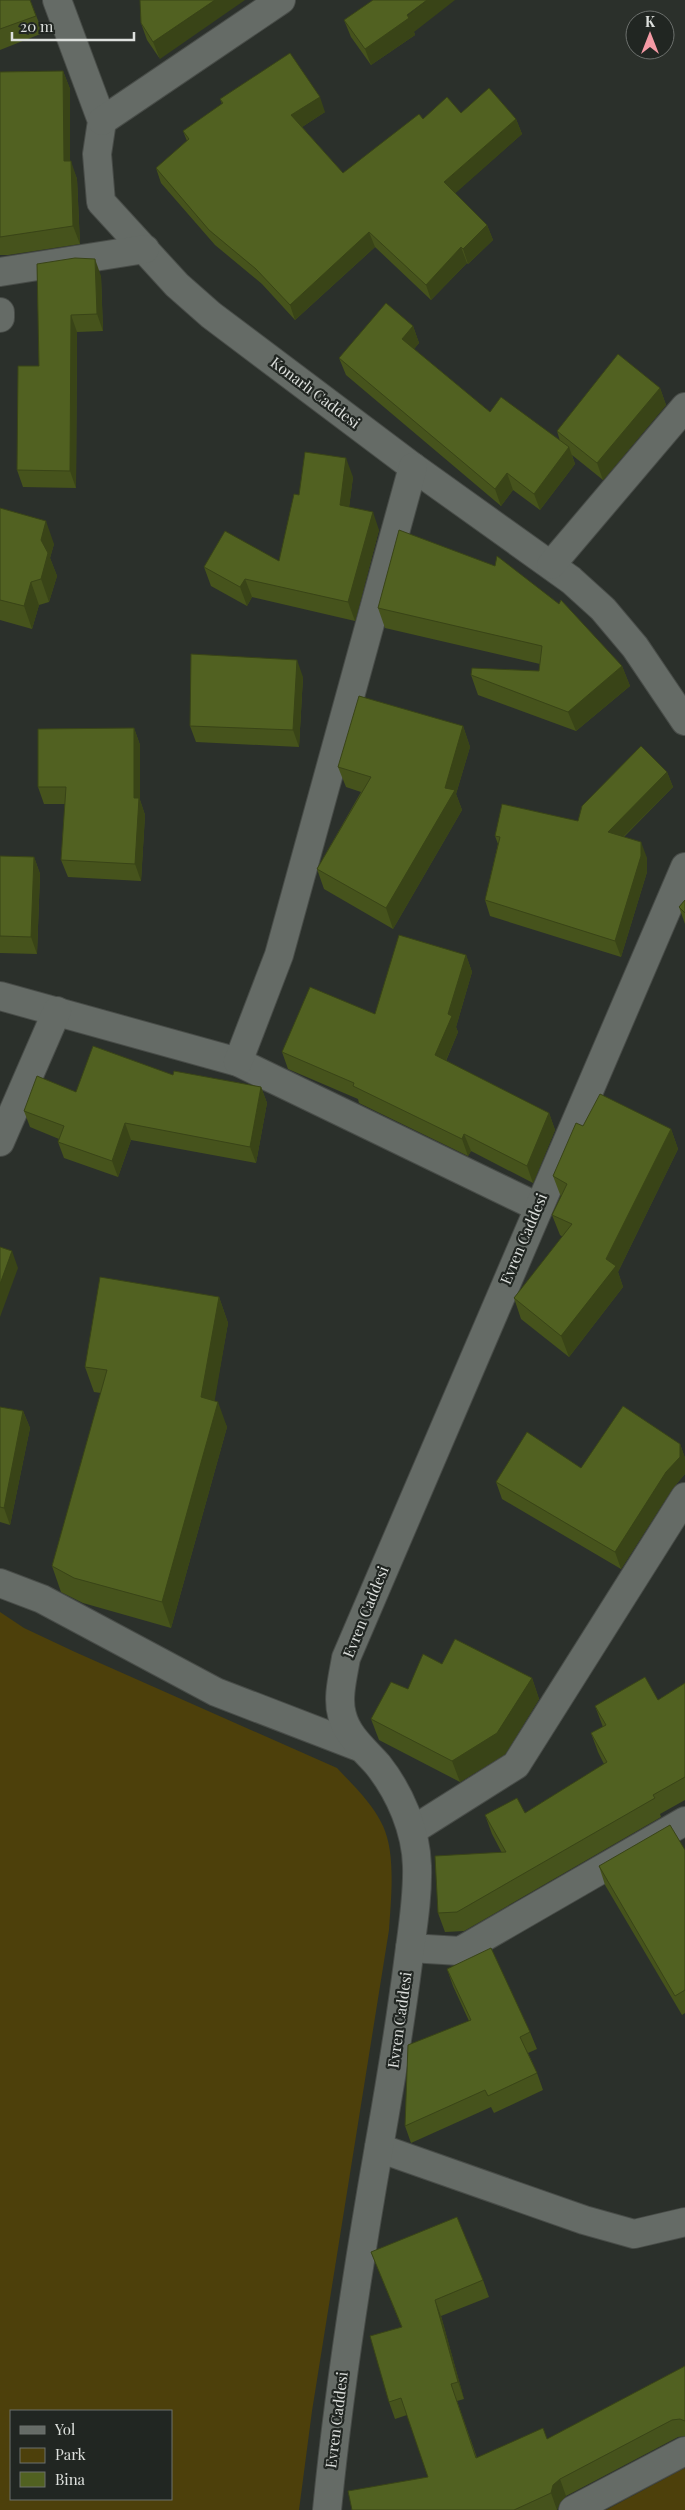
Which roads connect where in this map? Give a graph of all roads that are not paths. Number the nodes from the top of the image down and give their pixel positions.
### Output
1 (57, 0) edge
2 (281, 0) edge
3 (102, 121) junction
4 (145, 249) junction
5 (0, 272) edge
6 (0, 312) edge
7 (0, 318) edge
8 (685, 407) edge
9 (413, 467) junction
10 (552, 565) junction
11 (685, 721) edge
12 (685, 867) edge
13 (0, 996) edge
14 (56, 1011) junction
15 (238, 1062) junction
16 (0, 1142) edge
17 (538, 1207) junction
18 (685, 1497) edge
19 (0, 1584) edge
20 (359, 1747) junction
21 (685, 1821) edge
22 (413, 1830) junction
23 (410, 1948) junction
24 (379, 2148) junction
25 (685, 2222) edge
26 (685, 2451) edge
27 (327, 2510) edge
28 (573, 2510) edge

1 - 3 street, Konarlı Caddesi
2 - 3 street
3 - 4 street, Konarlı Caddesi
4 - 5 street
4 - 9 street, Konarlı Caddesi
6 - 7 street
8 - 10 street
9 - 10 street, Konarlı Caddesi
9 - 15 street
10 - 11 street, Konarlı Caddesi
12 - 17 street, Evren Caddesi
13 - 14 street
14 - 15 street
14 - 16 street
15 - 17 street
17 - 20 street, Evren Caddesi
18 - 22 street
19 - 20 street
20 - 22 street, Evren Caddesi
21 - 23 street
22 - 23 street, Evren Caddesi
23 - 24 street, Evren Caddesi
24 - 25 street
24 - 27 street, Evren Caddesi
26 - 28 street

